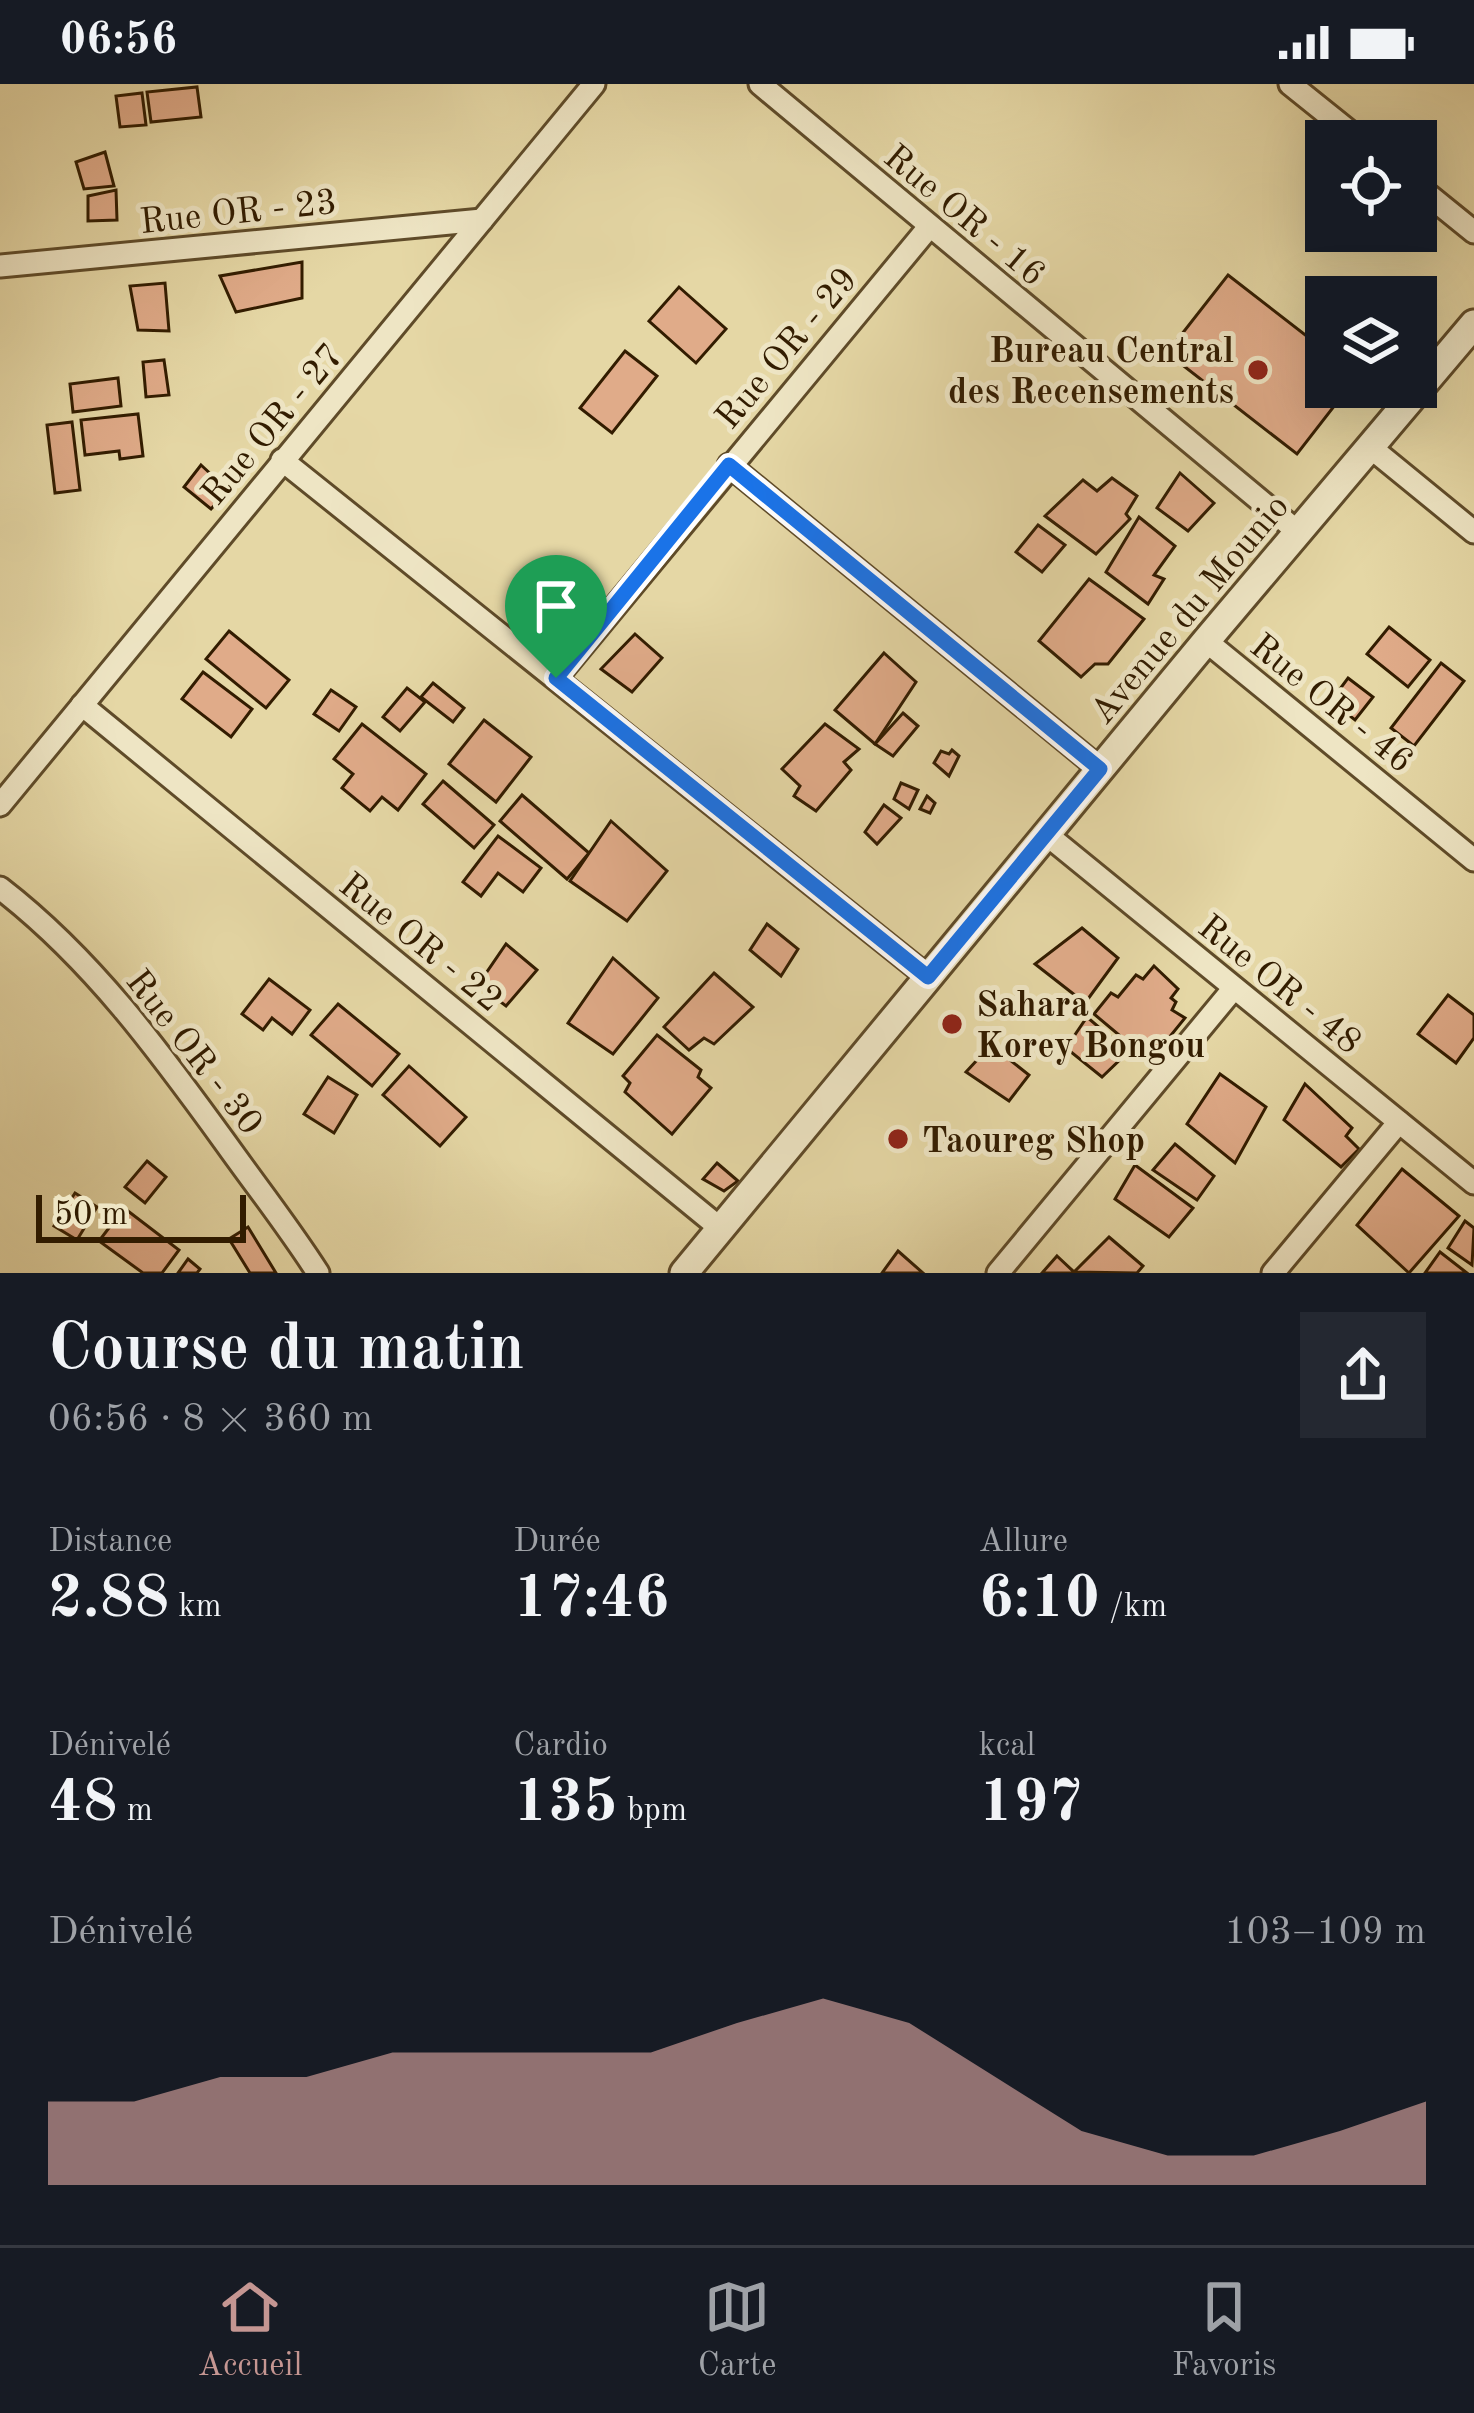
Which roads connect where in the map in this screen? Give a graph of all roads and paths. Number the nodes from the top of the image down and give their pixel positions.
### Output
1 (594, 84) edge
2 (760, 84) edge
3 (1290, 84) edge
4 (1335, 120) edge
5 (1437, 202) edge
6 (482, 220) junction
7 (929, 227) junction
8 (1474, 232) edge
9 (0, 266) edge
10 (1474, 324) edge
11 (1370, 447) junction
12 (283, 460) junction
13 (729, 465) junction
14 (1298, 532) junction
15 (1474, 532) edge
16 (1206, 641) junction
17 (556, 678) junction
18 (82, 704) junction
19 (1100, 769) junction
20 (0, 805) edge
21 (1046, 834) junction
22 (1474, 860) edge
23 (0, 888) edge
24 (928, 977) junction
25 (1234, 988) junction
26 (1399, 1122) junction
27 (1474, 1183) edge
28 (720, 1228) junction
29 (313, 1270) edge
30 (688, 1271) edge
31 (998, 1273) edge
32 (1273, 1273) edge

1 - 6 street, Rue OR - 27
2 - 7 street, Rue OR - 16
3 - 4 street
5 - 8 street
6 - 9 street, Rue OR - 23
6 - 12 street, Rue OR - 27
7 - 13 street, Rue OR - 29
7 - 14 street, Rue OR - 16
10 - 11 street, Avenue du Mounio
11 - 14 street, Avenue du Mounio
11 - 15 street
12 - 17 street
12 - 18 street, Rue OR - 27
13 - 17 street, Rue OR - 29
13 - 19 street
14 - 16 street, Avenue du Mounio
16 - 19 street, Avenue du Mounio
16 - 22 street, Rue OR - 46
17 - 24 street
18 - 20 street, Rue OR - 27
18 - 28 street, Rue OR - 22
19 - 21 street, Avenue du Mounio
21 - 24 street, Avenue du Mounio
21 - 25 street, Rue OR - 48
23 - 29 street, Rue OR - 30
24 - 28 street, Avenue du Mounio
25 - 26 street, Rue OR - 48
25 - 31 street
26 - 27 street, Rue OR - 48
26 - 32 street
28 - 30 street, Avenue du Mounio

